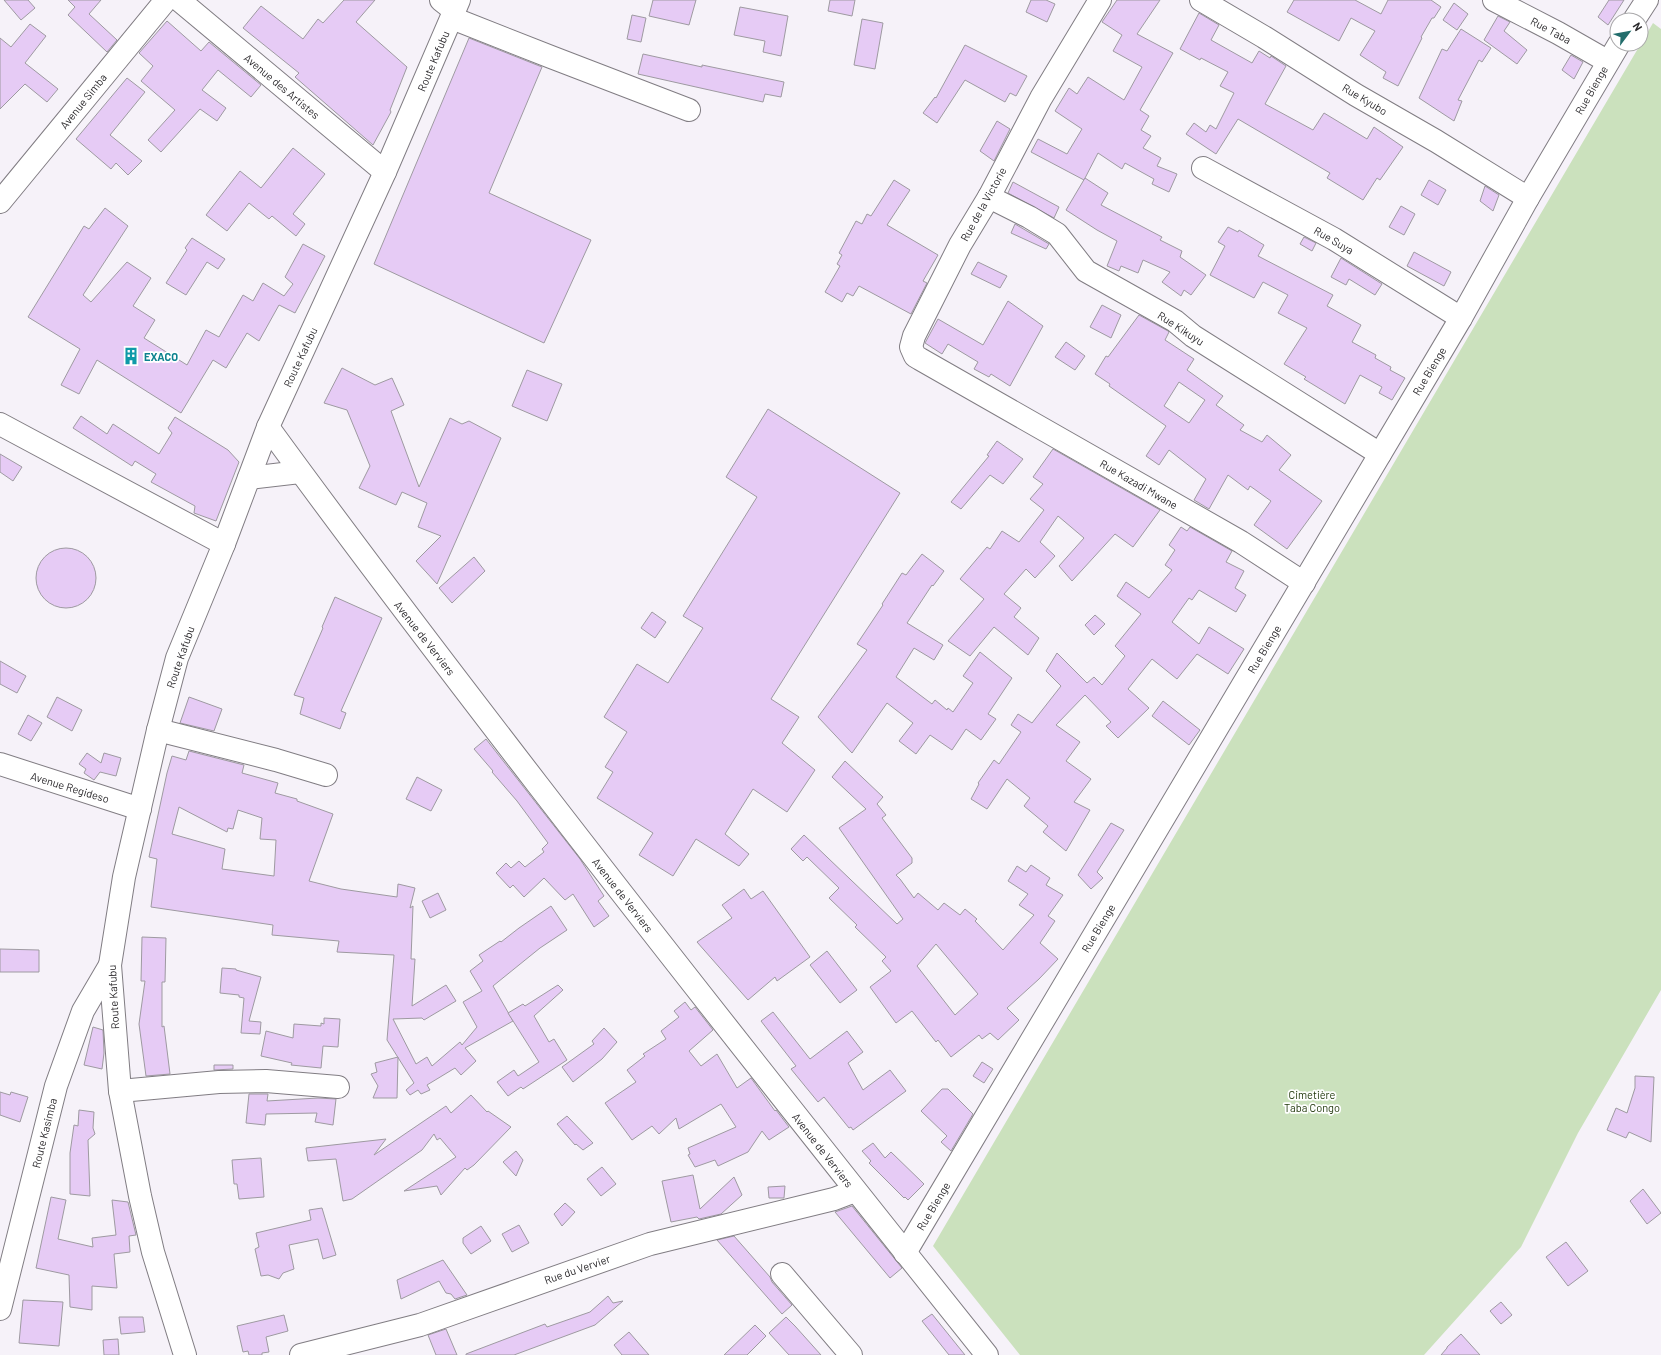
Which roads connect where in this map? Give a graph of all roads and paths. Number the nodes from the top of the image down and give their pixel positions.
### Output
1 (166, 0) edge
2 (179, 0) edge
3 (1100, 0) edge
4 (1201, 0) edge
5 (1494, 0) edge
6 (1647, 0) edge
7 (452, 7) edge
8 (1639, 12) edge
9 (1613, 53) edge
10 (689, 110) dead end
11 (1203, 168) dead end
12 (385, 172) junction
13 (989, 197) junction
14 (1528, 198) junction
15 (0, 202) edge
16 (1461, 318) junction
17 (972, 388) joint
18 (0, 424) edge
19 (268, 427) junction
20 (1380, 454) junction
21 (300, 472) junction
22 (249, 478) junction
23 (224, 544) junction
24 (1304, 583) junction
25 (158, 730) junction
26 (0, 764) edge
27 (326, 774) dead end
28 (140, 809) junction
29 (110, 965) junction
30 (338, 1087) dead end
31 (120, 1091) junction
32 (855, 1190) junction
33 (905, 1253) junction
34 (782, 1274) dead end
35 (1, 1295) edge
36 (185, 1355) edge
37 (301, 1355) edge
38 (851, 1355) edge
39 (988, 1355) edge

1 - 15 street, Avenue Simba
2 - 12 street, Avenue des Artistes
3 - 13 street, Rue de la Victorie
4 - 14 street, Rue Kyubo
5 - 9 street, Rue Taba
6 - 8 street
7 - 10 street
7 - 12 street, Route Kafubu
9 - 14 street, Rue Bienge
11 - 16 street, Rue Suya
12 - 19 street, Route Kafubu
13 - 17 street, Rue de la Victorie
13 - 20 street, Rue Kikuyu
14 - 16 street, Rue Bienge
16 - 20 street, Rue Bienge
17 - 24 street, Rue Kazadi Mwane
18 - 23 street
19 - 21 street, Avenue de Verviers
19 - 22 street, Route Kafubu
20 - 24 street, Rue Bienge
21 - 22 street
21 - 32 street, Avenue de Verviers
22 - 23 street, Route Kafubu
23 - 25 street, Route Kafubu
24 - 33 street, Rue Bienge
25 - 27 street
25 - 28 street, Route Kafubu
26 - 28 street, Avenue Regideso
28 - 29 street, Route Kafubu
29 - 31 street, Route Kafubu
29 - 35 street, Route Kasimba
30 - 31 street
31 - 36 street, Route Kafubu
32 - 33 street, Avenue de Verviers
32 - 37 street, Rue du Vervier
33 - 39 street, Avenue de Verviers
34 - 38 street

